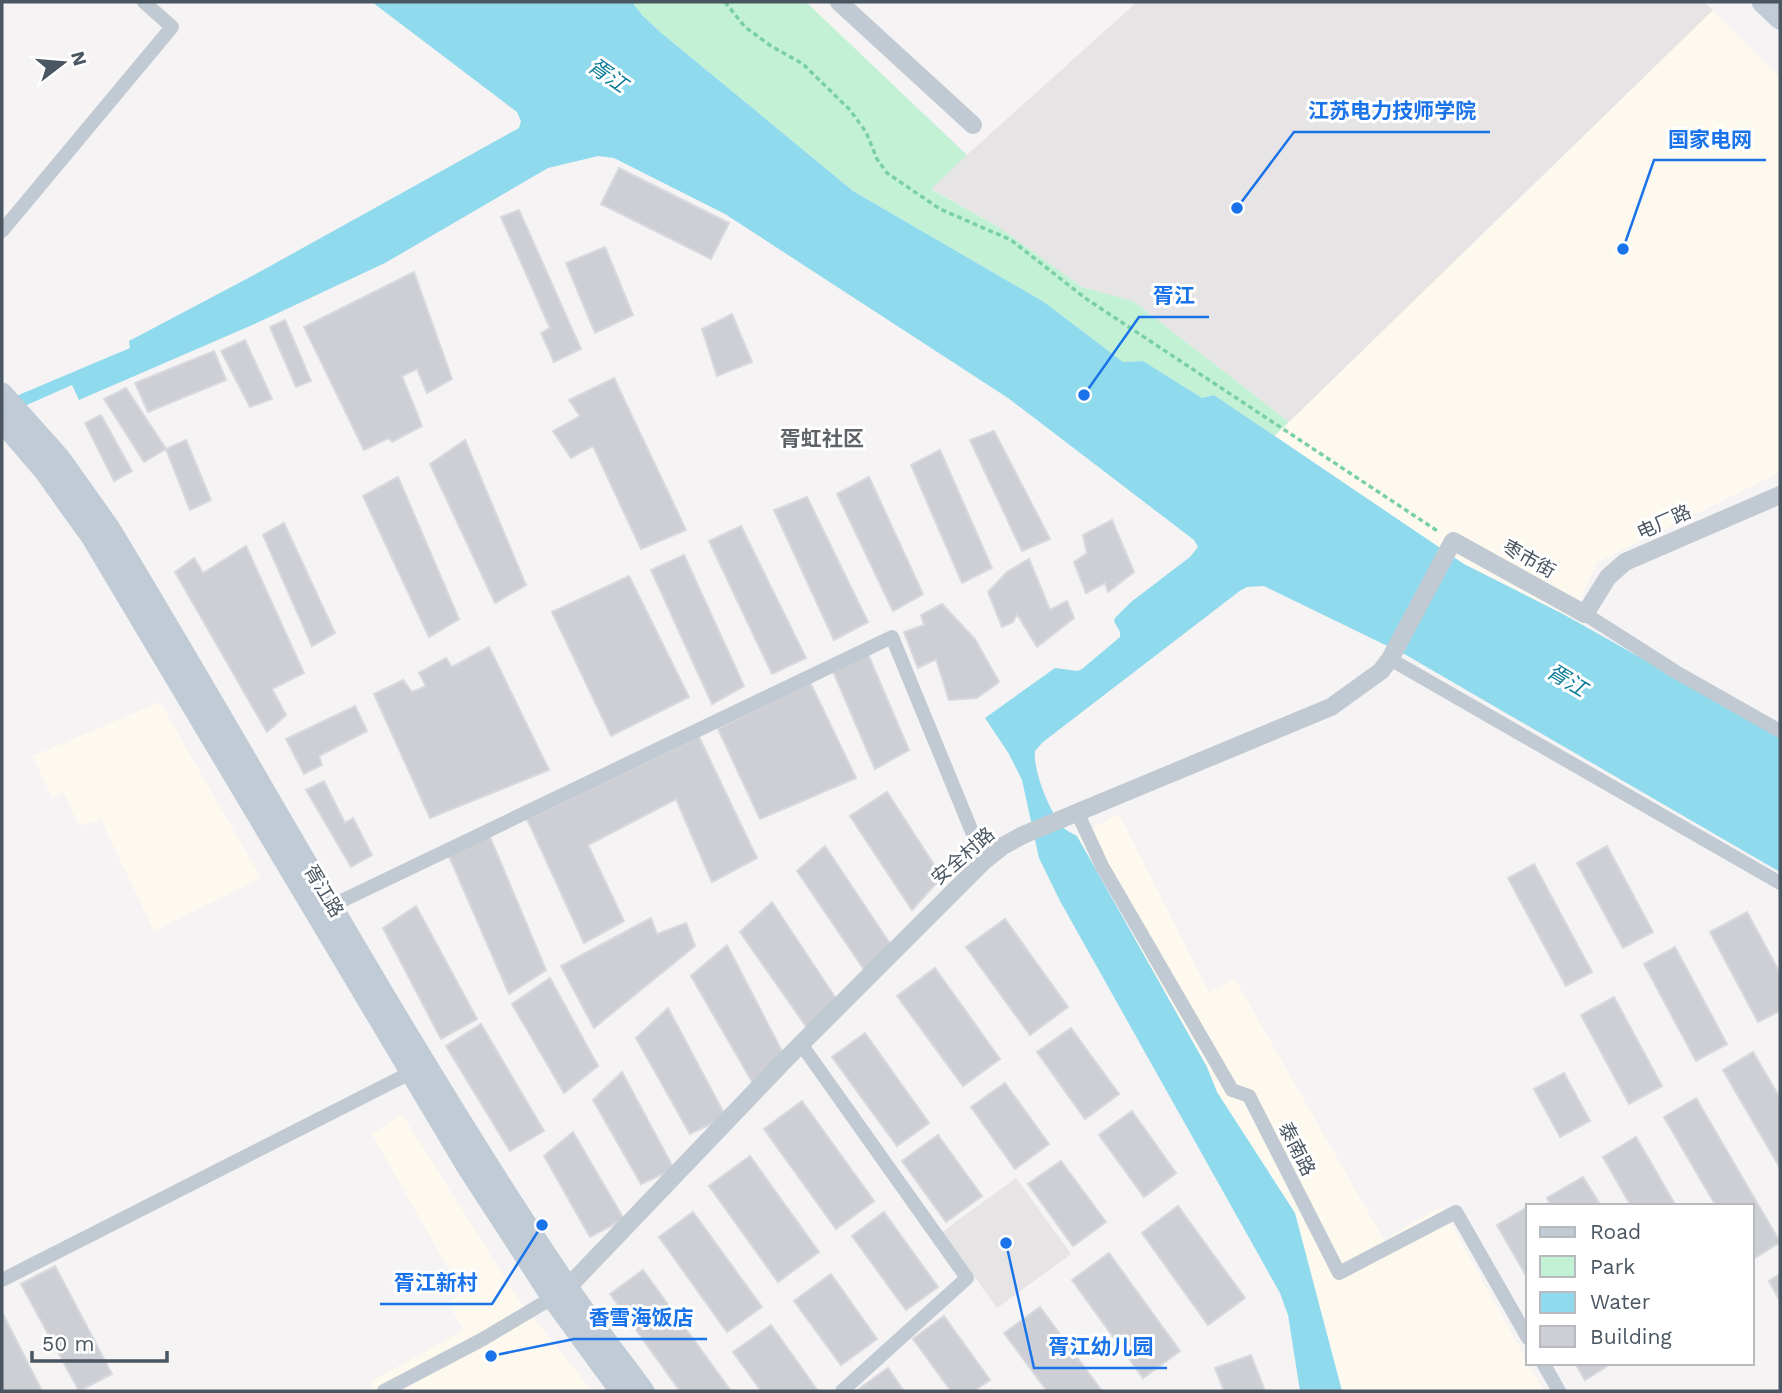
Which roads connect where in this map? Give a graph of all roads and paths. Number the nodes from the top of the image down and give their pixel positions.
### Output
1 (144, 2) edge
2 (725, 2) edge
3 (839, 2) edge
4 (1762, 2) edge
5 (1780, 19) edge
6 (973, 125) dead end
7 (2, 232) edge
8 (2, 393) edge
9 (2, 422) edge
10 (68, 486) junction
11 (1780, 495) edge
12 (1450, 545) junction
13 (1585, 614) junction
14 (1392, 655) junction
15 (1780, 731) edge
16 (1070, 815) junction
17 (984, 861) junction
18 (1780, 883) edge
19 (333, 905) junction
20 (801, 1044) junction
21 (410, 1073) junction
22 (2, 1280) edge
23 (560, 1292) junction
24 (1526, 1334) edge
25 (1544, 1365) edge
26 (384, 1391) edge
27 (620, 1391) edge
28 (644, 1391) edge
29 (842, 1391) edge
30 (1559, 1391) edge

1 - 7 street
2 - 12 path
3 - 6 street
4 - 5 main road
8 - 10 main road, 胥江路
9 - 10 main road, 胥江路
10 - 19 main road, 胥江路
10 - 21 main road, 胥江路
11 - 13 street, 电厂路
12 - 13 street, 枣市街
12 - 14 street, 安全村路
13 - 15 street
14 - 16 street, 安全村路
14 - 18 street
16 - 17 street, 安全村路
16 - 24 street, 泰南路
17 - 19 street
17 - 20 street, 安全村路
19 - 23 main road, 胥江路
20 - 23 street, 安全村路
20 - 29 street
21 - 22 street
21 - 23 main road, 胥江路
23 - 26 street
23 - 27 main road, 胥江路
23 - 28 main road, 胥江路
25 - 30 street

